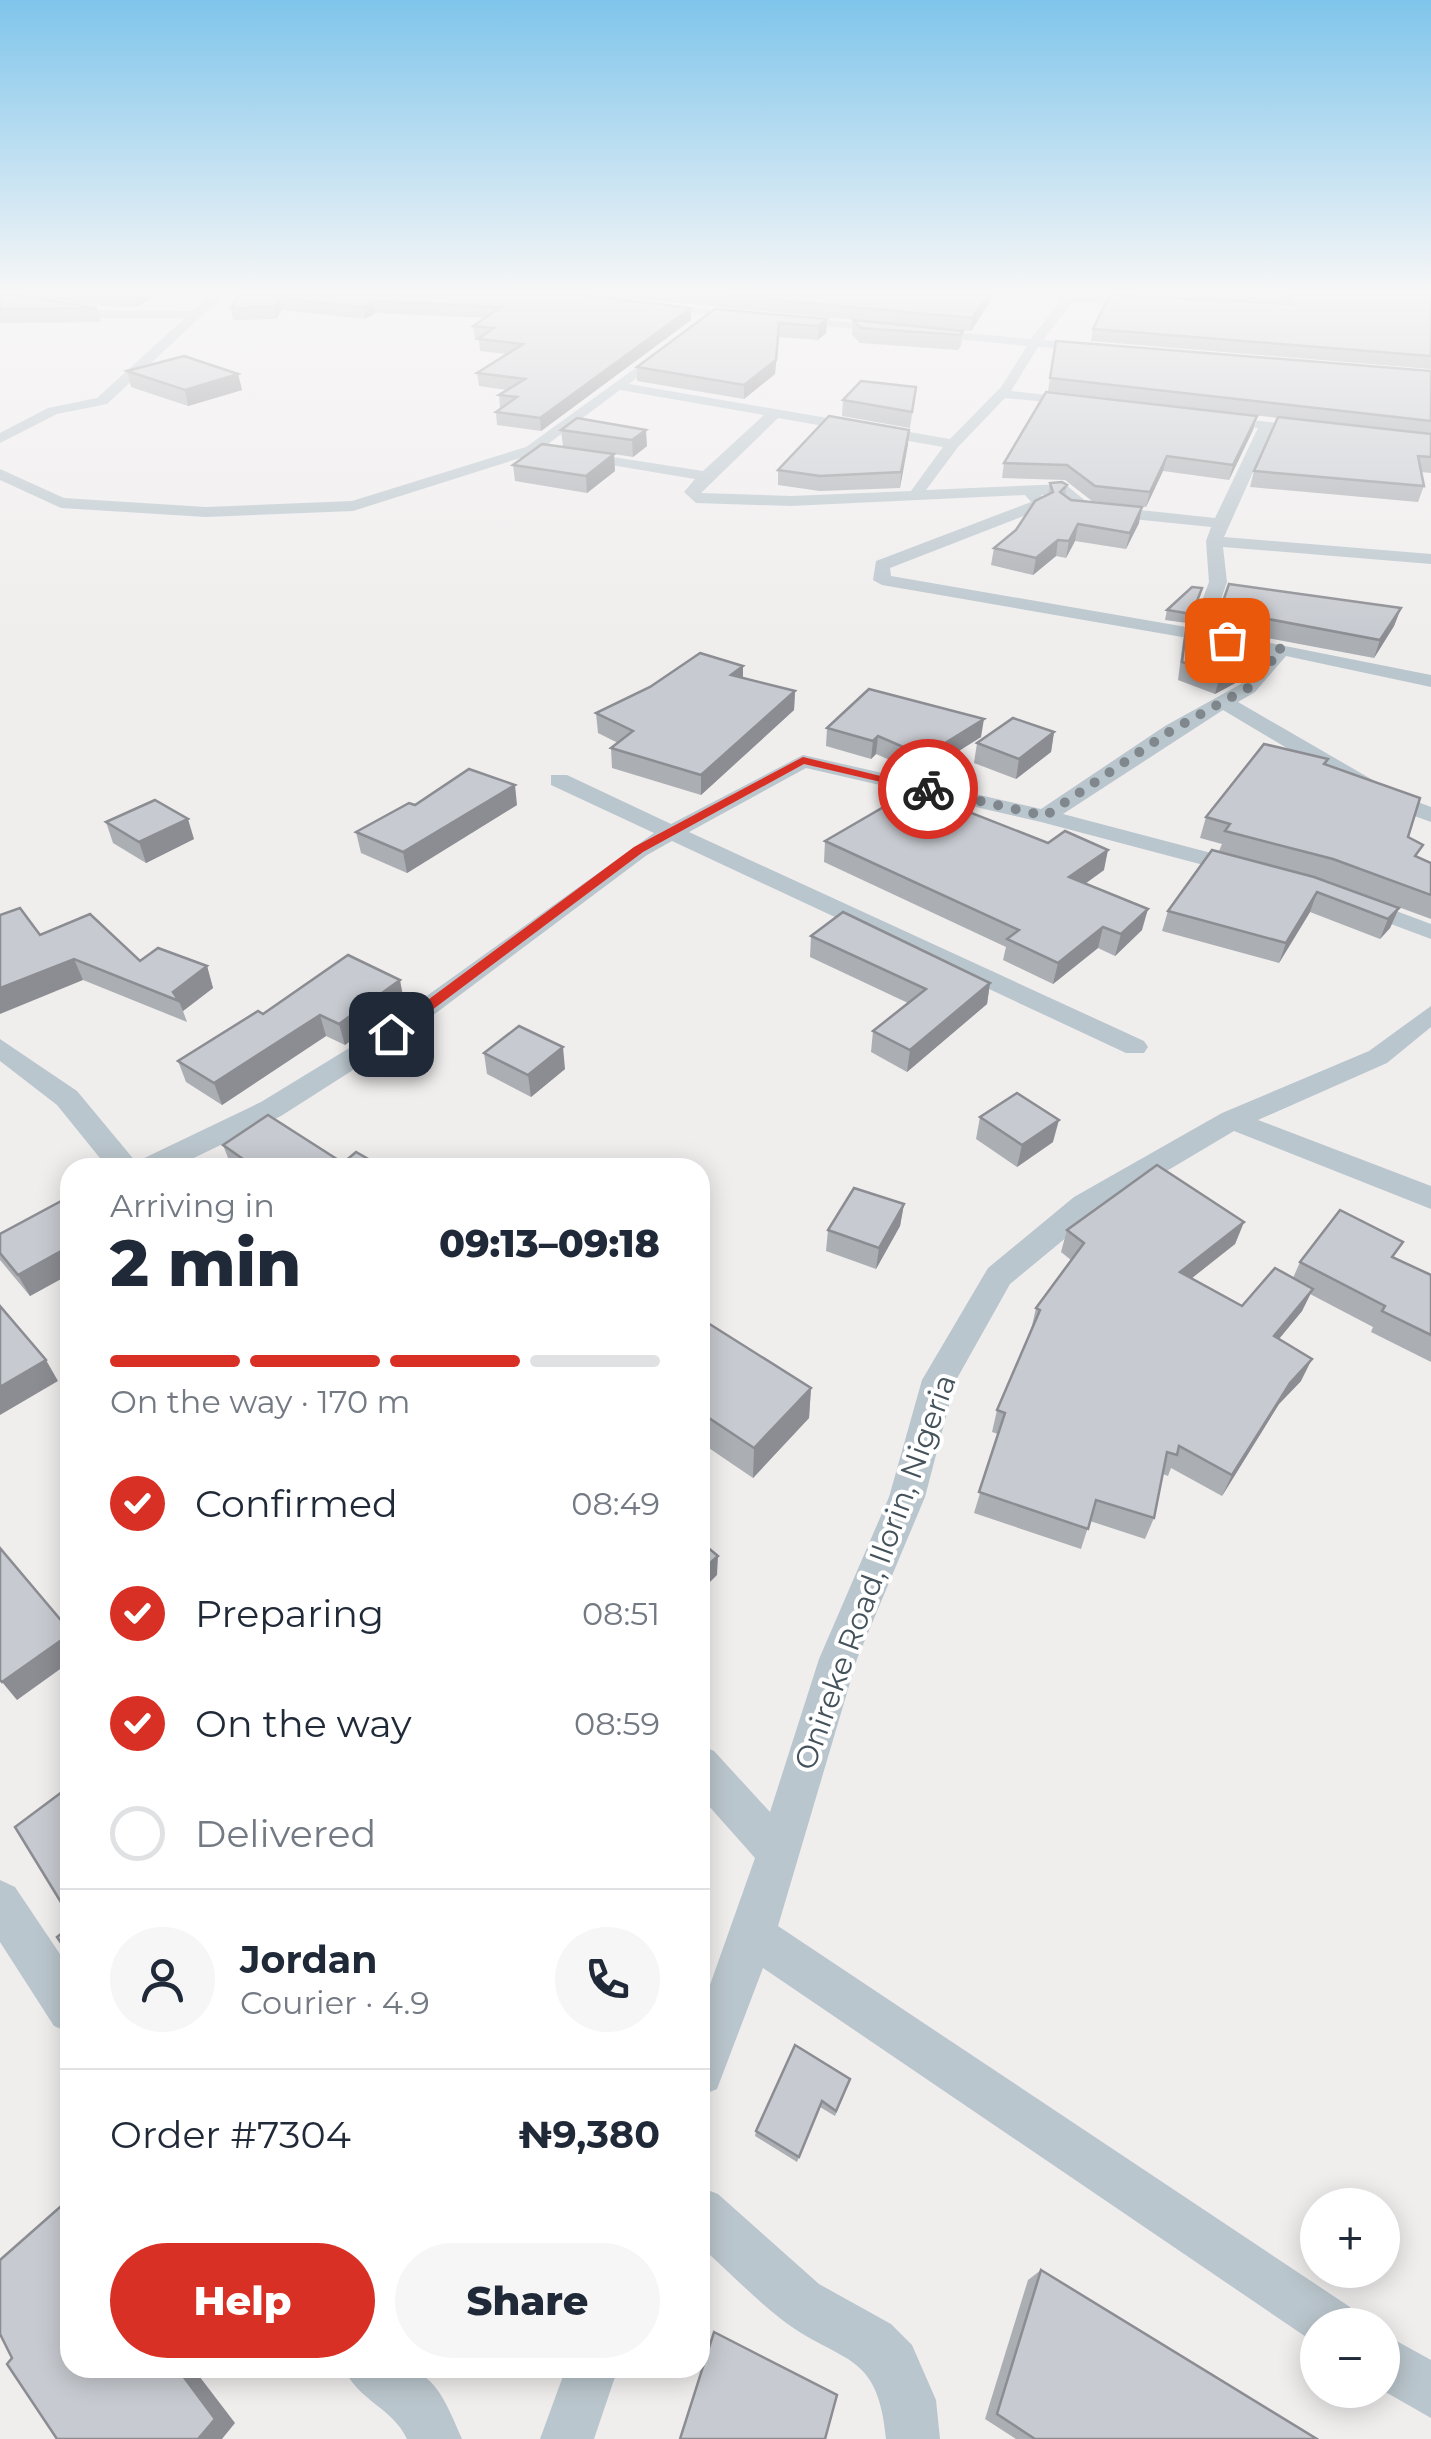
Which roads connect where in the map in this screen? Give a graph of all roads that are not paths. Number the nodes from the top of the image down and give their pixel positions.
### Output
1 (64, 409) edge
2 (588, 409) edge
3 (746, 409) edge
4 (987, 409) edge
5 (774, 414) junction
6 (1200, 416) edge
7 (1267, 425) junction
8 (1332, 432) edge
9 (1, 438) edge
10 (953, 444) junction
11 (531, 450) junction
12 (0, 474) edge
13 (706, 476) junction
14 (920, 496) junction
15 (1036, 498) junction
16 (1220, 522) junction
17 (1214, 541) junction
18 (1431, 559) edge
19 (1199, 635) junction
20 (1282, 649) junction
21 (1431, 681) edge
22 (1224, 702) junction
23 (559, 780) dead end
24 (1431, 815) edge
25 (1045, 816) junction
26 (670, 832) junction
27 (1262, 873) edge
28 (1332, 894) edge
29 (1431, 932) edge
30 (1431, 1014) edge
31 (1136, 1047) dead end
32 (0, 1048) edge
33 (1232, 1120) junction
34 (117, 1158) edge
35 (168, 1158) edge
36 (1431, 1198) edge
37 (710, 1776) edge
38 (778, 1853) junction
39 (0, 1902) edge
40 (753, 1935) junction
41 (60, 1995) edge
42 (710, 2046) edge
43 (710, 2221) edge
44 (1307, 2308) edge
45 (1400, 2371) edge
46 (384, 2378) edge
47 (588, 2378) edge
48 (1431, 2392) edge
49 (435, 2439) edge
50 (567, 2439) edge
51 (913, 2439) edge

1 - 9 street
2 - 11 street
3 - 5 street
4 - 10 street
5 - 10 street
5 - 13 street
6 - 7 street
7 - 8 street
7 - 16 street
10 - 14 street
11 - 12 street
11 - 13 street
13 - 14 street
14 - 15 street
15 - 16 street
15 - 19 street
16 - 17 street
17 - 18 street
17 - 19 street
19 - 20 street
20 - 21 street
20 - 22 street
22 - 24 street
22 - 25 street
23 - 26 street
25 - 26 street
25 - 27 street
26 - 31 street
26 - 35 street
28 - 29 street
30 - 33 street, Onireke Road, Ilorin, Nigeria
32 - 34 street
33 - 36 street
33 - 38 street, Onireke Road, Ilorin, Nigeria
37 - 38 street
38 - 40 street, Onireke Road, Ilorin, Nigeria
39 - 41 street
40 - 42 street, Onireke Road, Ilorin, Nigeria
40 - 44 street
43 - 51 street
45 - 48 street
46 - 49 street
47 - 50 street

